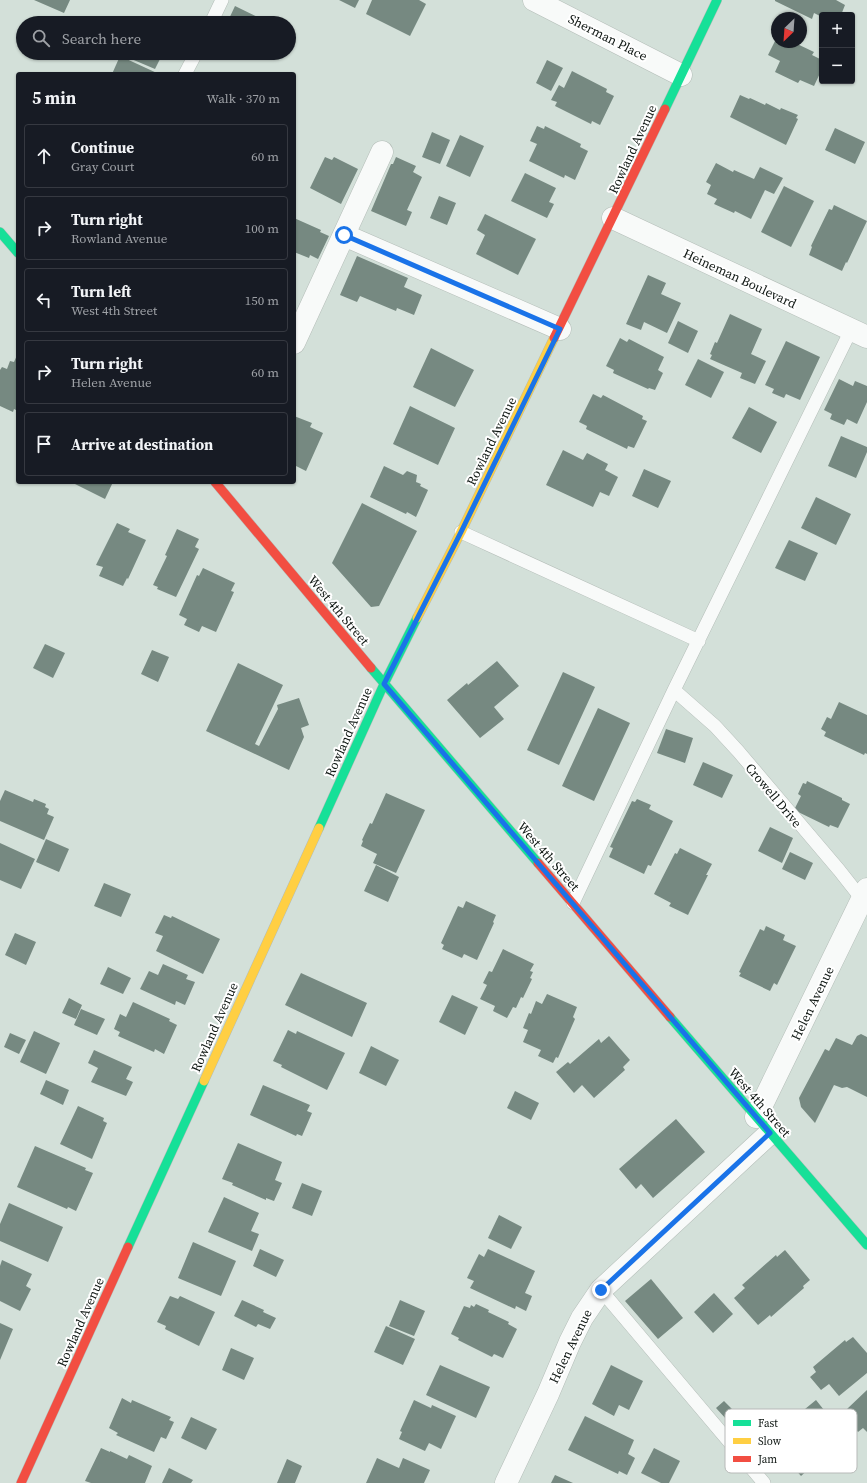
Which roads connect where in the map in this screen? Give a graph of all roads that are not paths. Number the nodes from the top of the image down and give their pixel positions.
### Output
1 (222, 0) edge
2 (534, 0) edge
3 (717, 0) edge
4 (214, 16) edge
5 (192, 60) edge
6 (186, 72) edge
7 (681, 75) junction
8 (382, 152) dead end
9 (613, 218) junction
10 (0, 232) edge
11 (344, 235) junction
12 (16, 251) edge
13 (560, 329) junction
14 (859, 333) edge
15 (296, 339) edge
16 (223, 486) edge
17 (461, 532) junction
18 (699, 641) junction
19 (384, 684) junction
20 (674, 690) junction
21 (865, 898) edge
22 (573, 903) junction
23 (763, 1125) junction
24 (867, 1245) edge
25 (601, 1290) junction
26 (725, 1437) edge
27 (756, 1473) edge
28 (21, 1483) edge
29 (506, 1483) edge
30 (764, 1483) edge

1 - 4 lane
2 - 7 street, Sherman Place
3 - 7 street, Rowland Avenue
5 - 6 lane
7 - 9 street, Rowland Avenue
8 - 11 street
9 - 13 street, Rowland Avenue
9 - 14 street, Heineman Boulevard
10 - 12 street
11 - 13 street
11 - 15 street
13 - 17 street, Rowland Avenue
14 - 18 lane
16 - 19 street, West 4th Street
17 - 18 lane
17 - 19 street, Rowland Avenue
18 - 20 lane
19 - 22 street, West 4th Street
19 - 28 street, Rowland Avenue
20 - 21 lane, Crowell Drive
20 - 22 lane
21 - 23 street, Helen Avenue
22 - 23 street, West 4th Street
23 - 24 street, West 4th Street
23 - 25 street, Helen Avenue
25 - 26 lane
25 - 29 street, Helen Avenue
27 - 30 lane

